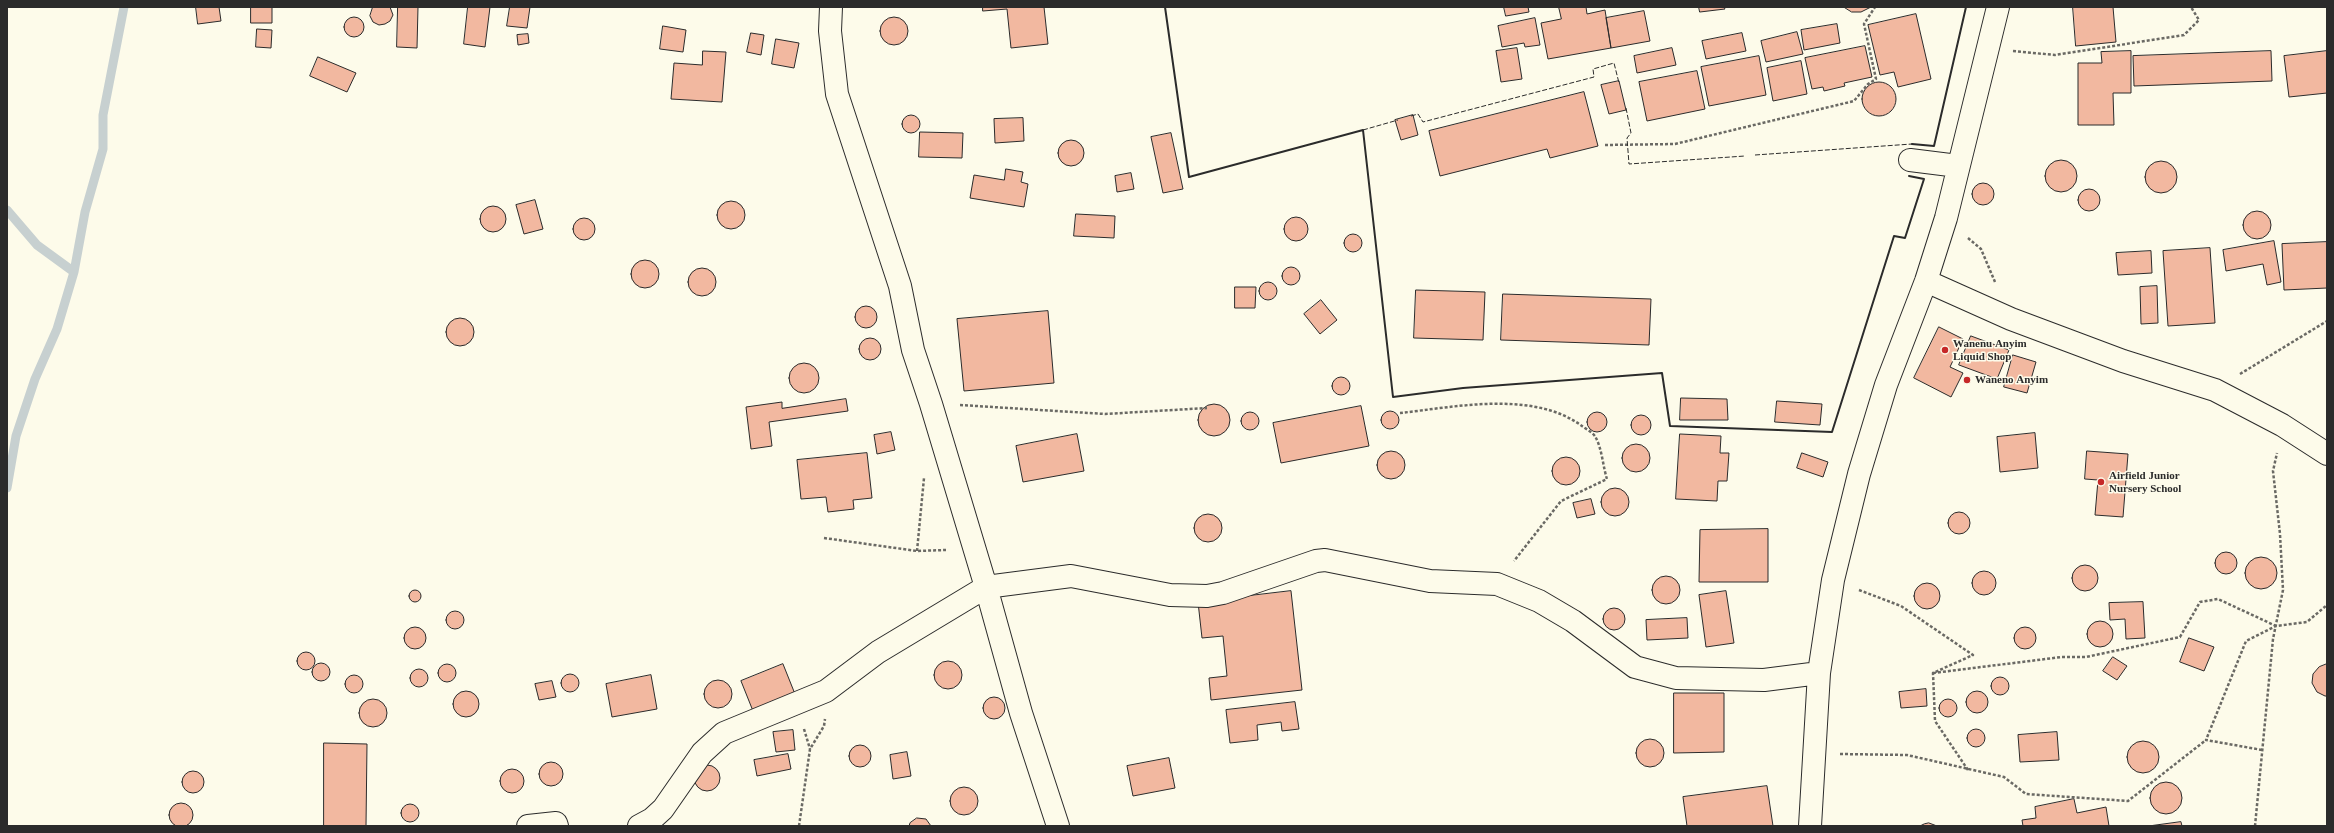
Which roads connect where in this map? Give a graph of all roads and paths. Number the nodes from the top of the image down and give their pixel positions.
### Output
1 (831, 7) edge
2 (1876, 7) edge
3 (1998, 7) edge
4 (2191, 7) edge
5 (1989, 49) junction
6 (1605, 145) dead end
7 (1910, 160) dead end
8 (1958, 166) junction
9 (1946, 218) junction
10 (1926, 281) junction
11 (2001, 287) dead end
12 (2327, 321) edge
13 (2215, 390) junction
14 (931, 404) junction
15 (1206, 408) dead end
16 (1400, 413) dead end
17 (2282, 425) junction
18 (2327, 454) edge
19 (925, 474) dead end
20 (824, 538) dead end
21 (972, 542) junction
22 (918, 552) junction
23 (1833, 580) junction
24 (1497, 584) junction
25 (986, 587) junction
26 (2327, 605) edge
27 (2276, 626) junction
28 (1819, 673) junction
29 (1933, 673) junction
30 (826, 691) junction
31 (2206, 740) junction
32 (2262, 750) junction
33 (1813, 754) junction
34 (1968, 770) junction
35 (528, 826) edge
36 (558, 826) edge
37 (639, 826) edge
38 (799, 826) edge
39 (1058, 826) edge
40 (1810, 826) edge
41 (2255, 826) edge

1 - 14 street
2 - 6 path
3 - 5 street
4 - 5 path
5 - 8 street
7 - 8 street
8 - 9 street
9 - 10 street
9 - 11 path
10 - 13 street
10 - 23 street
12 - 13 path
13 - 17 street
14 - 15 path
14 - 21 street
16 - 24 path
17 - 18 street
17 - 27 path
19 - 22 path
20 - 22 path
21 - 22 path
21 - 25 street
23 - 28 street
23 - 29 path
24 - 25 street
24 - 28 street
25 - 30 street
25 - 39 street
26 - 27 path
27 - 29 path
27 - 31 path
27 - 32 path
28 - 33 street
29 - 34 path
30 - 37 street
30 - 38 path
31 - 32 path
31 - 34 path
32 - 41 path
33 - 34 path
33 - 40 street
35 - 36 street

